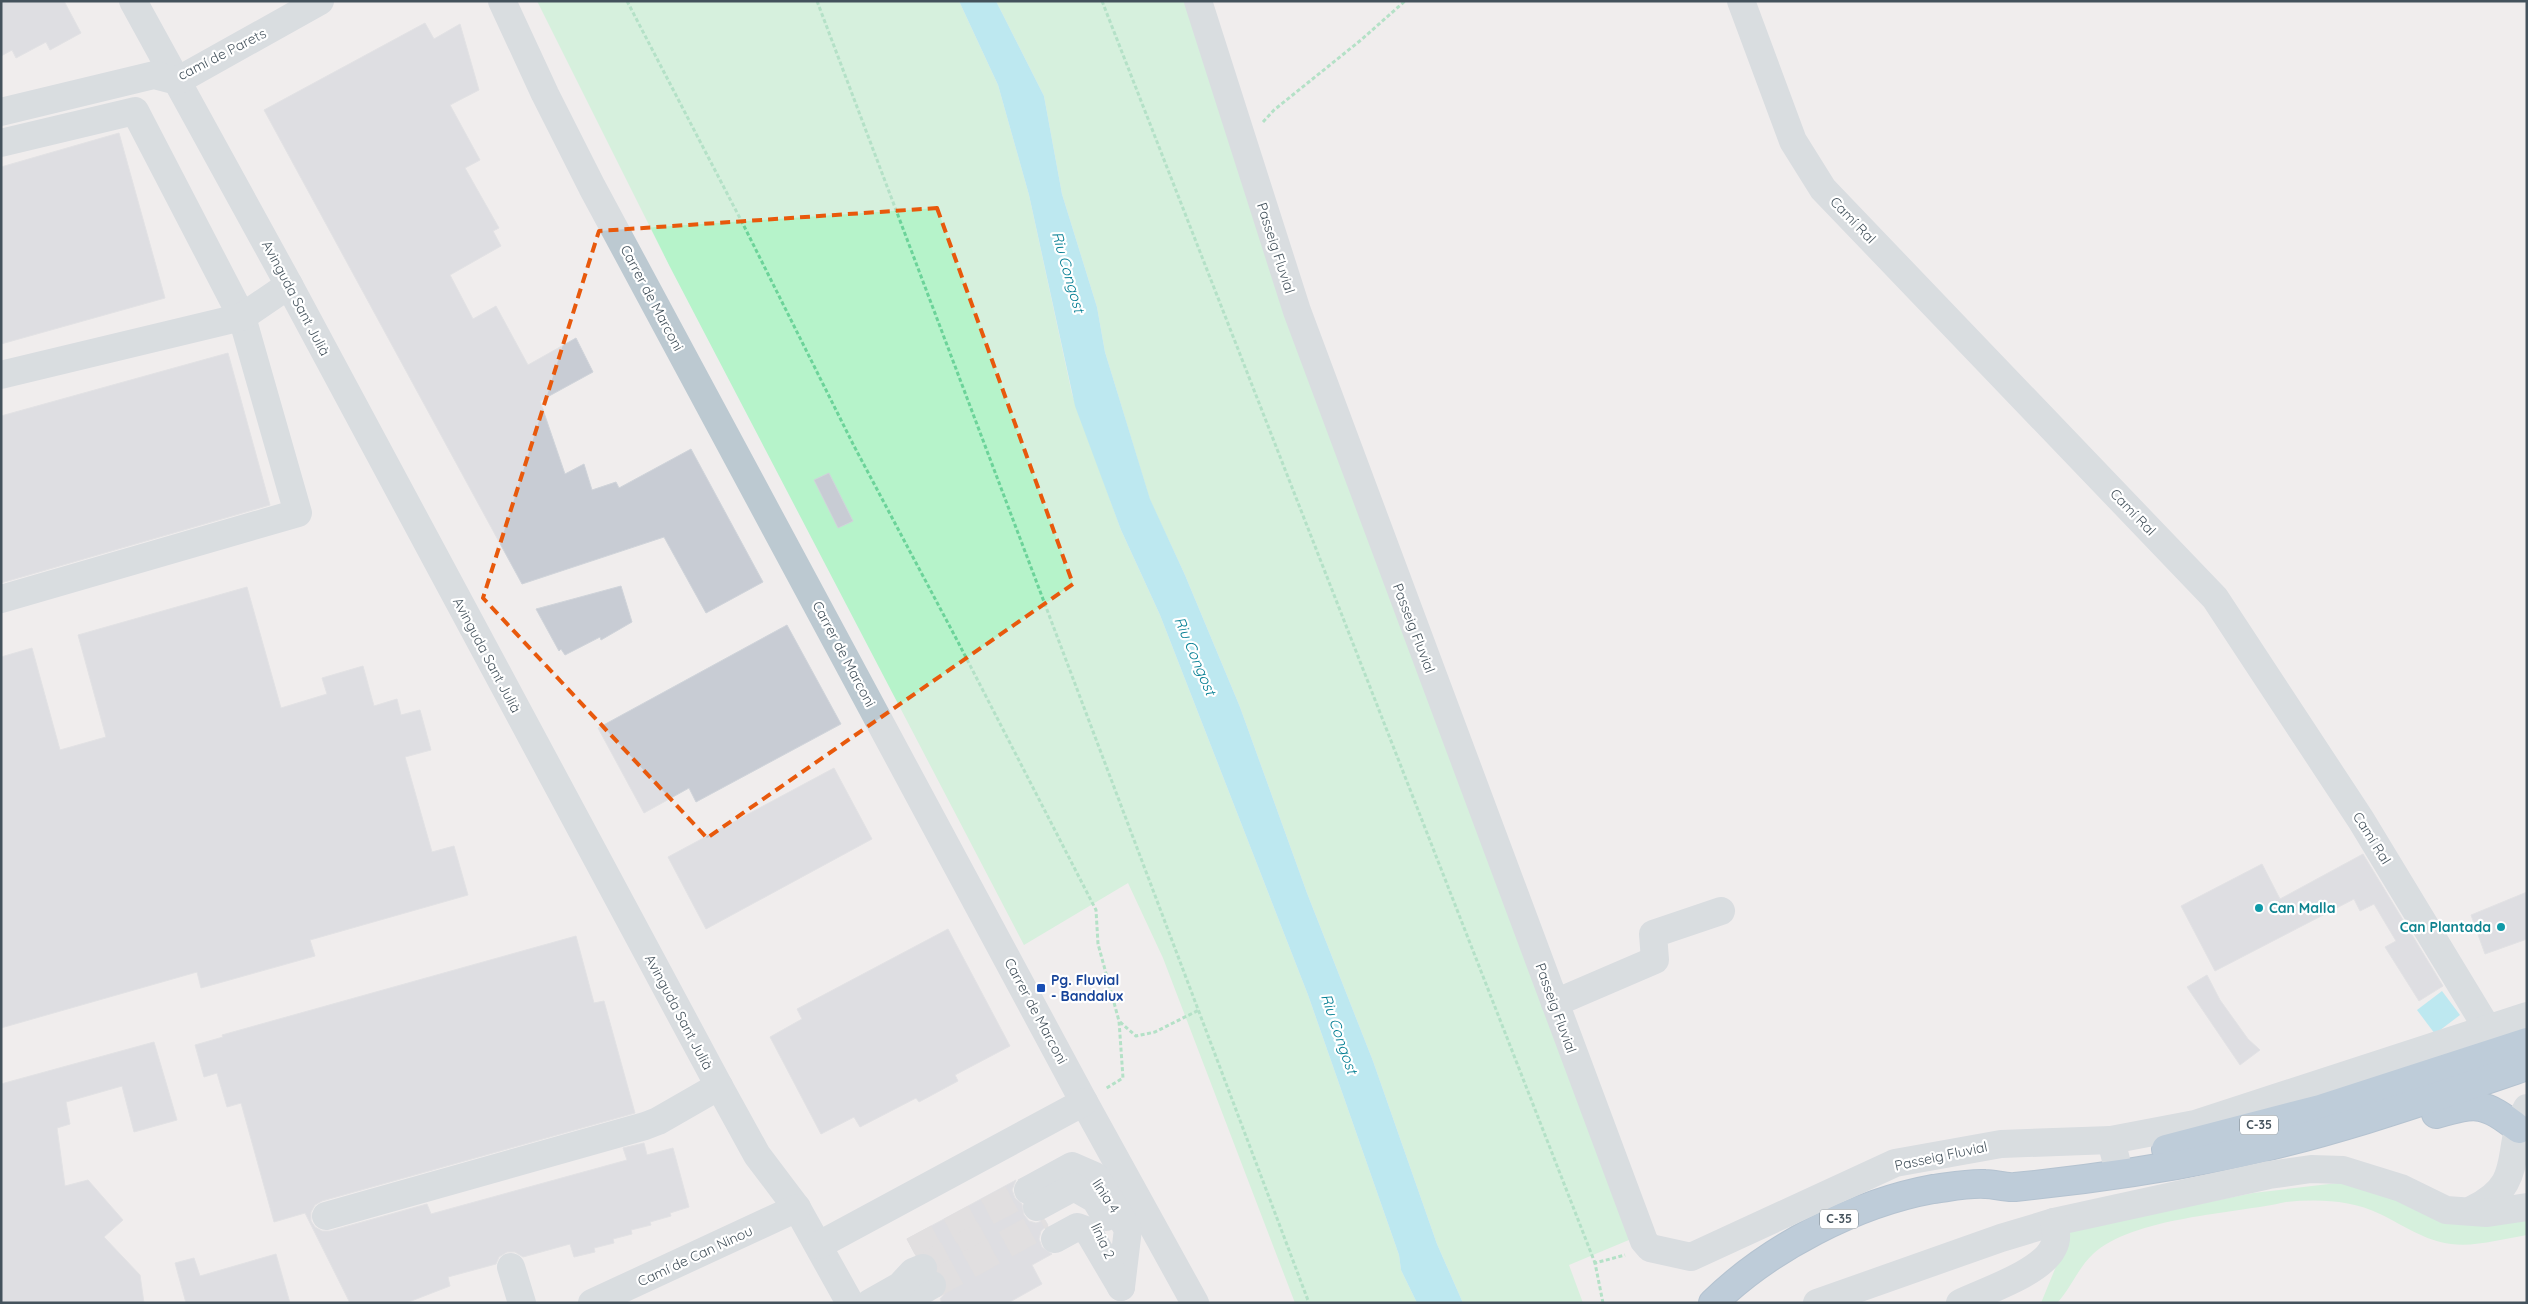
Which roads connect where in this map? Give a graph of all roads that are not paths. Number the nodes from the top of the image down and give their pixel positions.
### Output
1 (133, 1) edge
2 (320, 1) edge
3 (502, 1) edge
4 (1198, 1) edge
5 (1741, 1) edge
6 (177, 80) junction
7 (1, 112) edge
8 (1, 143) edge
9 (290, 285) junction
10 (242, 317) junction
11 (1, 375) edge
12 (1, 599) edge
13 (1721, 910) dead end
14 (1555, 1003) junction
15 (2527, 1016) edge
16 (2495, 1040) junction
17 (2527, 1042) edge
18 (2527, 1058) edge
19 (2527, 1066) edge
20 (719, 1086) junction
21 (1084, 1102) junction
22 (2320, 1109) junction
23 (2523, 1137) edge
24 (2257, 1148) junction
25 (2114, 1150) junction
26 (1985, 1184) junction
27 (2527, 1207) edge
28 (797, 1208) junction
29 (2465, 1212) junction
30 (326, 1216) dead end
31 (2054, 1222) junction
32 (819, 1245) junction
33 (511, 1267) dead end
34 (929, 1281) edge
35 (1114, 1295) edge
36 (906, 1296) edge
37 (522, 1303) edge
38 (592, 1303) edge
39 (850, 1303) edge
40 (870, 1303) edge
41 (1195, 1303) edge
42 (1713, 1303) edge
43 (1817, 1303) edge
44 (1960, 1303) edge

1 - 6 street, Avinguda Sant Julià
2 - 6 street, camí de Parets
3 - 21 street, Carrer de Marconi
4 - 14 street, Passeig Fluvial
5 - 16 street, Camí Ral
6 - 7 street, camí de Parets
6 - 9 street, Avinguda Sant Julià
8 - 10 street
9 - 10 street
9 - 20 street, Avinguda Sant Julià
10 - 11 street
10 - 12 street
13 - 14 street
14 - 25 street, Passeig Fluvial
15 - 16 street, Passeig Fluvial
16 - 17 highway, C-35
16 - 22 highway, C-35
16 - 25 street, Passeig Fluvial
18 - 22 highway
19 - 24 highway, C-35
20 - 28 street, Avinguda Sant Julià
20 - 30 street
21 - 32 street
21 - 41 street, Carrer de Marconi
22 - 25 highway, C-35
23 - 24 highway
23 - 29 street
24 - 26 highway, C-35
25 - 26 highway, C-35
26 - 42 highway, C-35
27 - 29 street
28 - 32 street, Avinguda Sant Julià
28 - 38 street, Camí de Can Ninou
29 - 31 street
31 - 43 street
31 - 44 street
32 - 39 street, Avinguda Sant Julià
33 - 37 street
34 - 36 street
34 - 36 street
35 - 35 street
36 - 40 street

